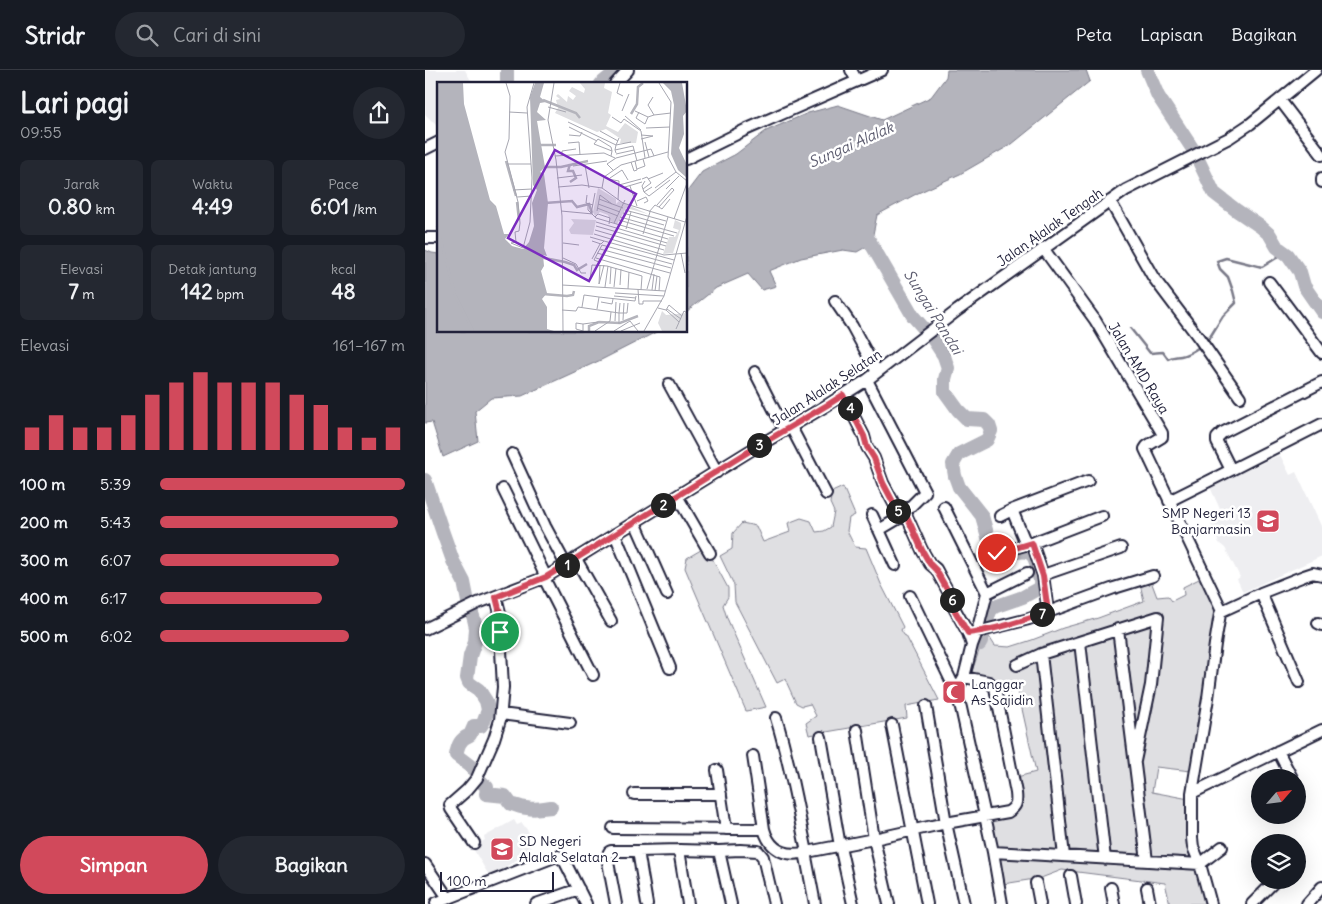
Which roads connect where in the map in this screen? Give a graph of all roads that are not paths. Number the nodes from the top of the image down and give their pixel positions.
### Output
1 (628, 70) edge
2 (851, 70) edge
3 (882, 70) edge
4 (1316, 70) edge
5 (857, 81) junction
6 (617, 82) edge
7 (1280, 100) junction
8 (437, 143) edge
9 (425, 149) edge
10 (1321, 151) edge
11 (687, 159) edge
12 (1110, 201) junction
13 (1043, 248) junction
14 (1269, 282) dead end
15 (835, 301) dead end
16 (927, 334) joint
17 (1322, 353) edge
18 (755, 372) dead end
19 (877, 372) junction
20 (867, 380) junction
21 (1322, 382) edge
22 (669, 384) dead end
23 (843, 395) junction
24 (1240, 397) dead end
25 (1322, 424) edge
26 (788, 429) junction
27 (512, 454) dead end
28 (1231, 470) junction
29 (717, 472) junction
30 (1088, 481) dead end
31 (503, 489) dead end
32 (826, 494) dead end
33 (677, 496) junction
34 (1169, 501) junction
35 (944, 508) dead end
36 (1012, 510) junction
37 (903, 514) junction
38 (872, 515) dead end
39 (1000, 516) dead end
40 (1103, 516) dead end
41 (635, 522) junction
42 (879, 530) junction
43 (615, 534) junction
44 (1029, 544) junction
45 (1121, 548) dead end
46 (710, 553) dead end
47 (997, 553) dead end
48 (576, 559) junction
49 (566, 565) junction
50 (895, 565) dead end
51 (1027, 573) dead end
52 (1322, 575) edge
53 (1043, 576) junction
54 (1153, 576) dead end
55 (545, 578) junction
56 (987, 592) junction
57 (1261, 593) junction
58 (667, 594) dead end
59 (909, 596) dead end
60 (496, 597) junction
61 (1222, 611) junction
62 (1048, 612) junction
63 (611, 621) dead end
64 (425, 628) edge
65 (1118, 629) junction
66 (978, 632) junction
67 (1080, 642) junction
68 (1041, 654) junction
69 (1017, 665) dead end
70 (670, 668) dead end
71 (593, 675) dead end
72 (964, 677) junction
73 (1299, 682) dead end
74 (956, 691) junction
75 (926, 706) dead end
76 (501, 714) junction
77 (776, 718) dead end
78 (570, 723) dead end
79 (892, 724) dead end
80 (857, 730) dead end
81 (1321, 734) edge
82 (821, 737) dead end
83 (1277, 751) junction
84 (753, 756) dead end
85 (1135, 761) junction
86 (1286, 769) edge
87 (717, 770) dead end
88 (1192, 793) junction
89 (634, 794) dead end
90 (721, 794) junction
91 (984, 816) junction
92 (946, 823) junction
93 (613, 828) dead end
94 (764, 829) junction
95 (726, 830) junction
96 (913, 832) junction
97 (874, 839) junction
98 (474, 842) dead end
99 (840, 846) junction
100 (1222, 847) dead end
101 (679, 850) junction
102 (637, 851) junction
103 (719, 851) junction
104 (806, 852) junction
105 (993, 852) junction
106 (1064, 856) junction
107 (1105, 858) junction
108 (1147, 861) junction
109 (425, 864) edge
110 (1200, 864) junction
111 (1071, 876) dead end
112 (1036, 883) dead end
113 (1322, 887) edge
114 (1111, 888) dead end
115 (1147, 888) dead end
116 (579, 889) junction
117 (1267, 889) edge
118 (448, 898) junction
119 (1312, 902) edge
120 (436, 904) edge
121 (536, 904) edge
122 (587, 904) edge
123 (616, 904) edge
124 (647, 904) edge
125 (688, 904) edge
126 (731, 904) edge
127 (774, 904) edge
128 (815, 904) edge
129 (853, 904) edge
130 (889, 904) edge
131 (927, 904) edge
132 (965, 904) edge
133 (1002, 904) edge
134 (1040, 904) edge
135 (1076, 904) edge
136 (1114, 904) edge
137 (1150, 904) edge
138 (1211, 904) edge
139 (1252, 904) edge

1 - 6 street
2 - 5 street
3 - 5 street
4 - 7 street, Jalan Alalak Tengah
5 - 11 street
7 - 10 street
7 - 12 street, Jalan Alalak Tengah
8 - 9 street
12 - 13 street, Jalan Alalak Tengah
12 - 24 street
13 - 16 street, Jalan Alalak Tengah
13 - 34 street, Jalan AMD Raya
14 - 17 street
15 - 19 street
16 - 19 street, Jalan Alalak Selatan
18 - 26 street
19 - 20 street, Jalan Alalak Selatan
20 - 23 street, Jalan Alalak Selatan
20 - 37 street
21 - 28 street
22 - 29 street
23 - 26 street, Jalan Alalak Selatan
23 - 37 street
25 - 28 street
26 - 29 street, Jalan Alalak Selatan
26 - 32 street
27 - 49 street
28 - 34 street
29 - 33 street, Jalan Alalak Selatan
30 - 36 street
31 - 55 street
33 - 41 street, Jalan Alalak Selatan
33 - 46 street
34 - 61 street, Jalan AMD Raya
35 - 56 street
36 - 39 street
36 - 44 street
37 - 42 street
37 - 66 street
38 - 42 street
40 - 44 street
41 - 43 street, Jalan Alalak Selatan
41 - 58 street
42 - 50 street
43 - 48 street, Jalan Alalak Selatan
43 - 70 street
44 - 47 street
44 - 53 street
45 - 53 street
48 - 49 street, Jalan Alalak Selatan
48 - 63 street
49 - 55 street, Jalan Alalak Selatan
51 - 56 street
52 - 57 street
53 - 62 street
54 - 62 street
55 - 60 street, Jalan Alalak Selatan
55 - 71 street
56 - 66 street
57 - 61 street
57 - 73 street
59 - 74 street
60 - 64 street, Jalan Alalak Selatan
60 - 76 street
61 - 88 street
62 - 66 street
65 - 67 street
65 - 85 street
65 - 85 street
66 - 72 street
67 - 68 street
67 - 107 street
68 - 69 street
68 - 106 street
72 - 74 street
72 - 91 street
74 - 91 street
75 - 92 street
76 - 78 street
76 - 98 street
77 - 104 street
79 - 96 street
80 - 97 street
81 - 83 street
82 - 99 street
83 - 86 street
83 - 88 street
84 - 94 street
85 - 108 street
87 - 90 street
88 - 110 street
89 - 90 street
90 - 95 street
91 - 92 street
91 - 105 street
92 - 96 street
92 - 132 street
93 - 95 street
94 - 95 street
94 - 104 street
96 - 97 street
96 - 131 street
97 - 99 street
97 - 130 street
99 - 104 street
99 - 129 street
100 - 110 street
101 - 102 street
101 - 103 street
101 - 125 street
102 - 123 street
102 - 124 street
103 - 126 street
103 - 127 street
104 - 128 street
105 - 106 street
105 - 133 street
106 - 107 street
107 - 108 street
108 - 110 street
109 - 118 street
110 - 138 street
111 - 135 street
112 - 134 street
113 - 119 street
114 - 136 street
115 - 137 street
116 - 118 street
116 - 121 street
116 - 122 street
117 - 139 street
118 - 120 street

